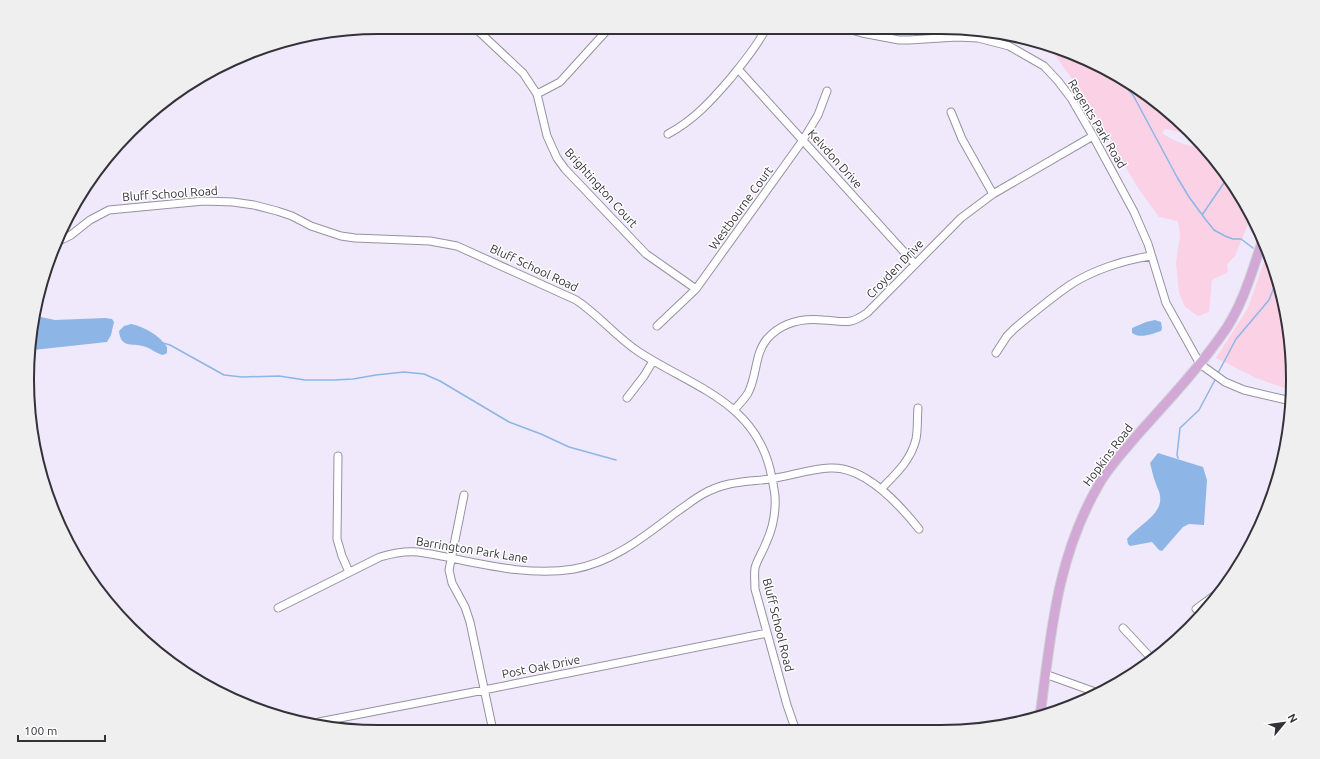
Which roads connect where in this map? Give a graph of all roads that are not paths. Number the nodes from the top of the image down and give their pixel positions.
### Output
1 (481, 34) edge
2 (604, 34) edge
3 (763, 34) edge
4 (867, 34) edge
5 (738, 70) junction
6 (827, 91) dead end
7 (537, 94) junction
8 (951, 112) dead end
9 (668, 134) dead end
10 (1093, 136) junction
11 (803, 140) junction
12 (993, 194) junction
13 (64, 238) edge
14 (1260, 247) edge
15 (1150, 256) junction
16 (915, 264) junction
17 (696, 289) junction
18 (657, 326) dead end
19 (996, 353) dead end
20 (653, 361) junction
21 (1200, 364) junction
22 (627, 398) dead end
23 (1285, 400) edge
24 (918, 408) dead end
25 (734, 410) junction
26 (338, 456) dead end
27 (772, 478) junction
28 (881, 489) junction
29 (464, 495) dead end
30 (919, 529) dead end
31 (451, 558) junction
32 (350, 572) junction
33 (1200, 607) edge
34 (278, 608) dead end
35 (1196, 610) dead end
36 (1123, 628) dead end
37 (767, 633) junction
38 (1149, 656) edge
39 (1045, 674) junction
40 (484, 690) junction
41 (1090, 690) edge
42 (1041, 710) edge
43 (326, 721) edge
44 (492, 725) edge
45 (794, 725) edge

1 - 7 street, Brightington Court
2 - 7 street
3 - 5 street
4 - 10 street, Regents Park Road
5 - 9 street
5 - 11 street, Kelvdon Drive
6 - 11 street, Westbourne Court
7 - 17 street, Brightington Court
8 - 12 street
10 - 12 street, Croyden Drive
10 - 15 street, Regents Park Road
11 - 16 street, Kelvdon Drive
11 - 17 street, Westbourne Court
12 - 16 street, Croyden Drive
13 - 20 street, Bluff School Road
14 - 21 main road, Hopkins Road
15 - 19 street
15 - 21 street, Regents Park Road
16 - 25 street, Croyden Drive
17 - 18 street, Westbourne Court
20 - 22 street
20 - 25 street, Bluff School Road
21 - 23 street
21 - 39 main road, Hopkins Road
24 - 28 street
25 - 27 street, Bluff School Road
26 - 32 street
27 - 28 street, Barrington Park Lane
27 - 31 street, Barrington Park Lane
27 - 37 street, Bluff School Road
28 - 30 street, Barrington Park Lane
29 - 31 street
31 - 32 street, Barrington Park Lane
31 - 40 street
32 - 34 street, Barrington Park Lane
33 - 35 street
36 - 38 street
37 - 40 street, Post Oak Drive
37 - 45 street, Bluff School Road
39 - 41 street
39 - 42 main road, Hopkins Road
40 - 43 street, Post Oak Drive
40 - 44 street

